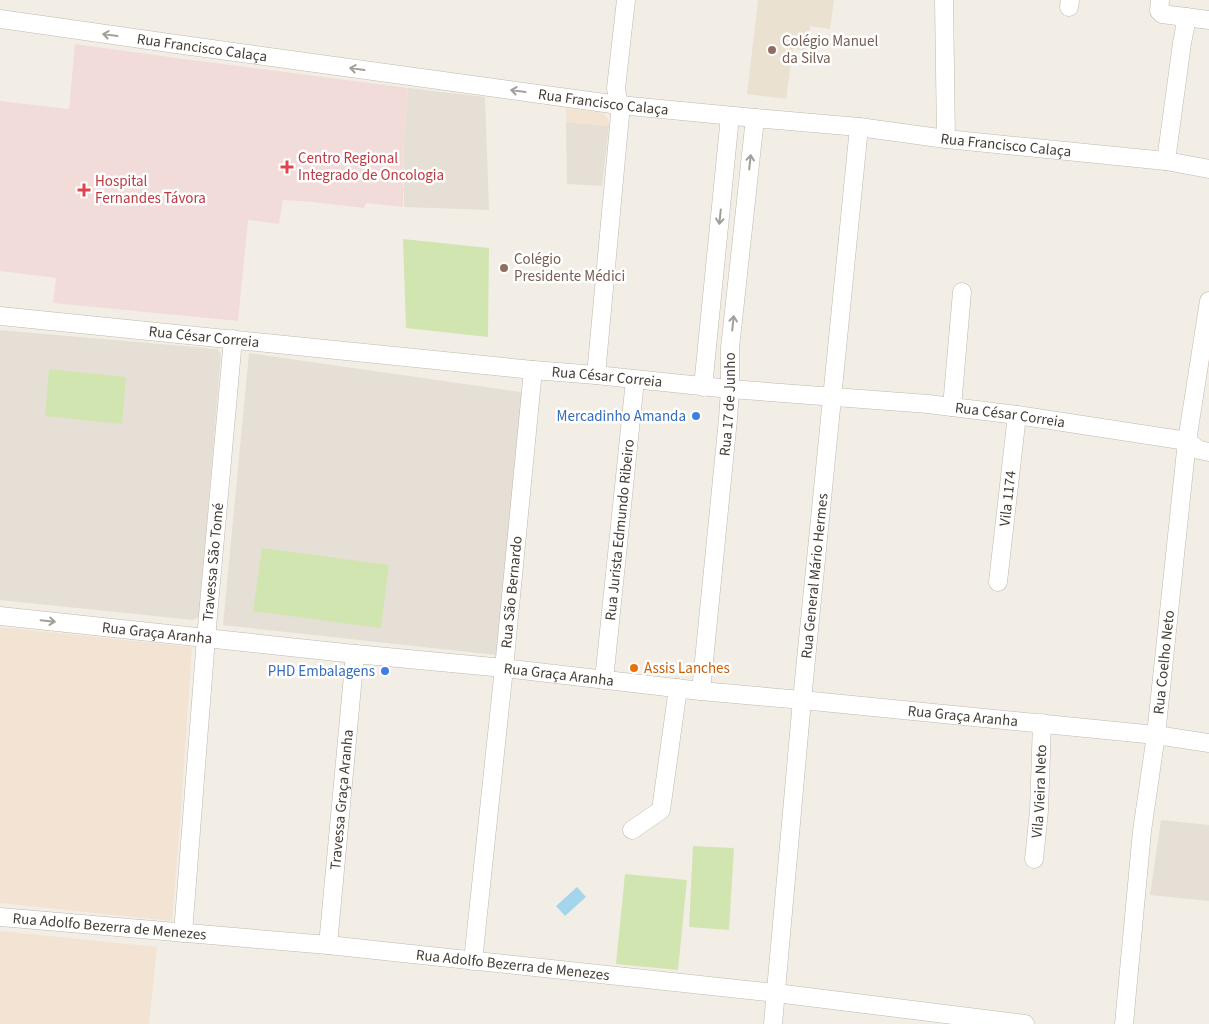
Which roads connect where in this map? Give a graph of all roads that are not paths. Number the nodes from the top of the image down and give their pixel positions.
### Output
1 (626, 0) edge
2 (944, 0) edge
3 (1160, 0) edge
4 (1187, 17) junction
5 (0, 19) edge
6 (1209, 20) edge
7 (619, 104) junction
8 (730, 116) junction
9 (754, 118) junction
10 (859, 127) junction
11 (946, 139) junction
12 (1166, 160) junction
13 (1209, 169) edge
14 (962, 292) dead end
15 (1209, 301) edge
16 (0, 316) edge
17 (233, 339) junction
18 (533, 370) junction
19 (596, 375) junction
20 (635, 380) junction
21 (703, 387) junction
22 (730, 390) junction
23 (833, 397) junction
24 (952, 407) junction
25 (1017, 416) junction
26 (1188, 441) junction
27 (1209, 452) edge
28 (998, 582) dead end
29 (0, 616) edge
30 (206, 638) junction
31 (355, 654) junction
32 (504, 668) junction
33 (604, 680) junction
34 (678, 688) junction
35 (701, 691) junction
36 (802, 700) junction
37 (1042, 723) junction
38 (1156, 735) junction
39 (1209, 743) edge
40 (632, 830) dead end
41 (1034, 859) dead end
42 (0, 917) edge
43 (183, 932) junction
44 (328, 945) junction
45 (473, 961) junction
46 (776, 993) junction
47 (773, 1024) edge
48 (1025, 1024) edge
49 (1124, 1024) edge

1 - 7 street
2 - 11 street
3 - 4 street
4 - 6 street
4 - 12 street
7 -> 5 street, Rua Francisco Calaça
7 - 8 street, Rua Francisco Calaça
7 - 19 street
8 - 9 street, Rua Francisco Calaça
8 -> 21 street, Rua 17 de Junho
9 - 10 street, Rua Francisco Calaça
22 -> 9 street, Rua 17 de Junho
10 - 11 street, Rua Francisco Calaça
10 - 23 street, Rua General Mário Hermes
11 - 12 street, Rua Francisco Calaça
12 - 13 street, Rua Francisco Calaça
14 - 24 street
15 - 26 street, Rua Coelho Neto
16 - 17 street, Rua César Correia
17 - 18 street, Rua César Correia
17 - 30 street, Travessa São Tomé
18 - 19 street, Rua César Correia
18 - 32 street, Rua São Bernardo
19 - 20 street, Rua César Correia
20 - 21 street, Rua César Correia
20 - 33 street, Rua Jurista Edmundo Ribeiro
21 - 22 street, Rua César Correia
22 - 23 street, Rua César Correia
22 - 35 street, Rua 17 de Junho
23 - 24 street, Rua César Correia
23 - 36 street, Rua General Mário Hermes
24 - 25 street, Rua César Correia
25 - 26 street, Rua César Correia
25 - 28 street, Vila 1174
26 - 27 street, Rua César Correia
26 - 38 street, Rua Coelho Neto
29 -> 30 street, Rua Graça Aranha
30 - 31 street, Rua Graça Aranha
30 - 43 street, Travessa São Tomé
31 - 32 street, Rua Graça Aranha
31 - 44 street, Travessa Graça Aranha
32 - 33 street, Rua Graça Aranha
32 - 45 street, Rua São Bernardo
33 - 34 street, Rua Graça Aranha
34 - 35 street, Rua Graça Aranha
34 - 40 street
35 - 36 street, Rua Graça Aranha
36 - 37 street, Rua Graça Aranha
36 - 46 street, Rua General Mário Hermes
37 - 38 street, Rua Graça Aranha
37 - 41 street, Vila Vieira Neto
38 - 39 street, Rua Graça Aranha
38 - 49 street, Rua Coelho Neto
42 - 43 street, Rua Adolfo Bezerra de Menezes
43 - 44 street, Rua Adolfo Bezerra de Menezes
44 - 45 street, Rua Adolfo Bezerra de Menezes
45 - 46 street, Rua Adolfo Bezerra de Menezes
46 - 47 street, Rua General Mário Hermes
46 - 48 street, Rua Adolfo Bezerra de Menezes

